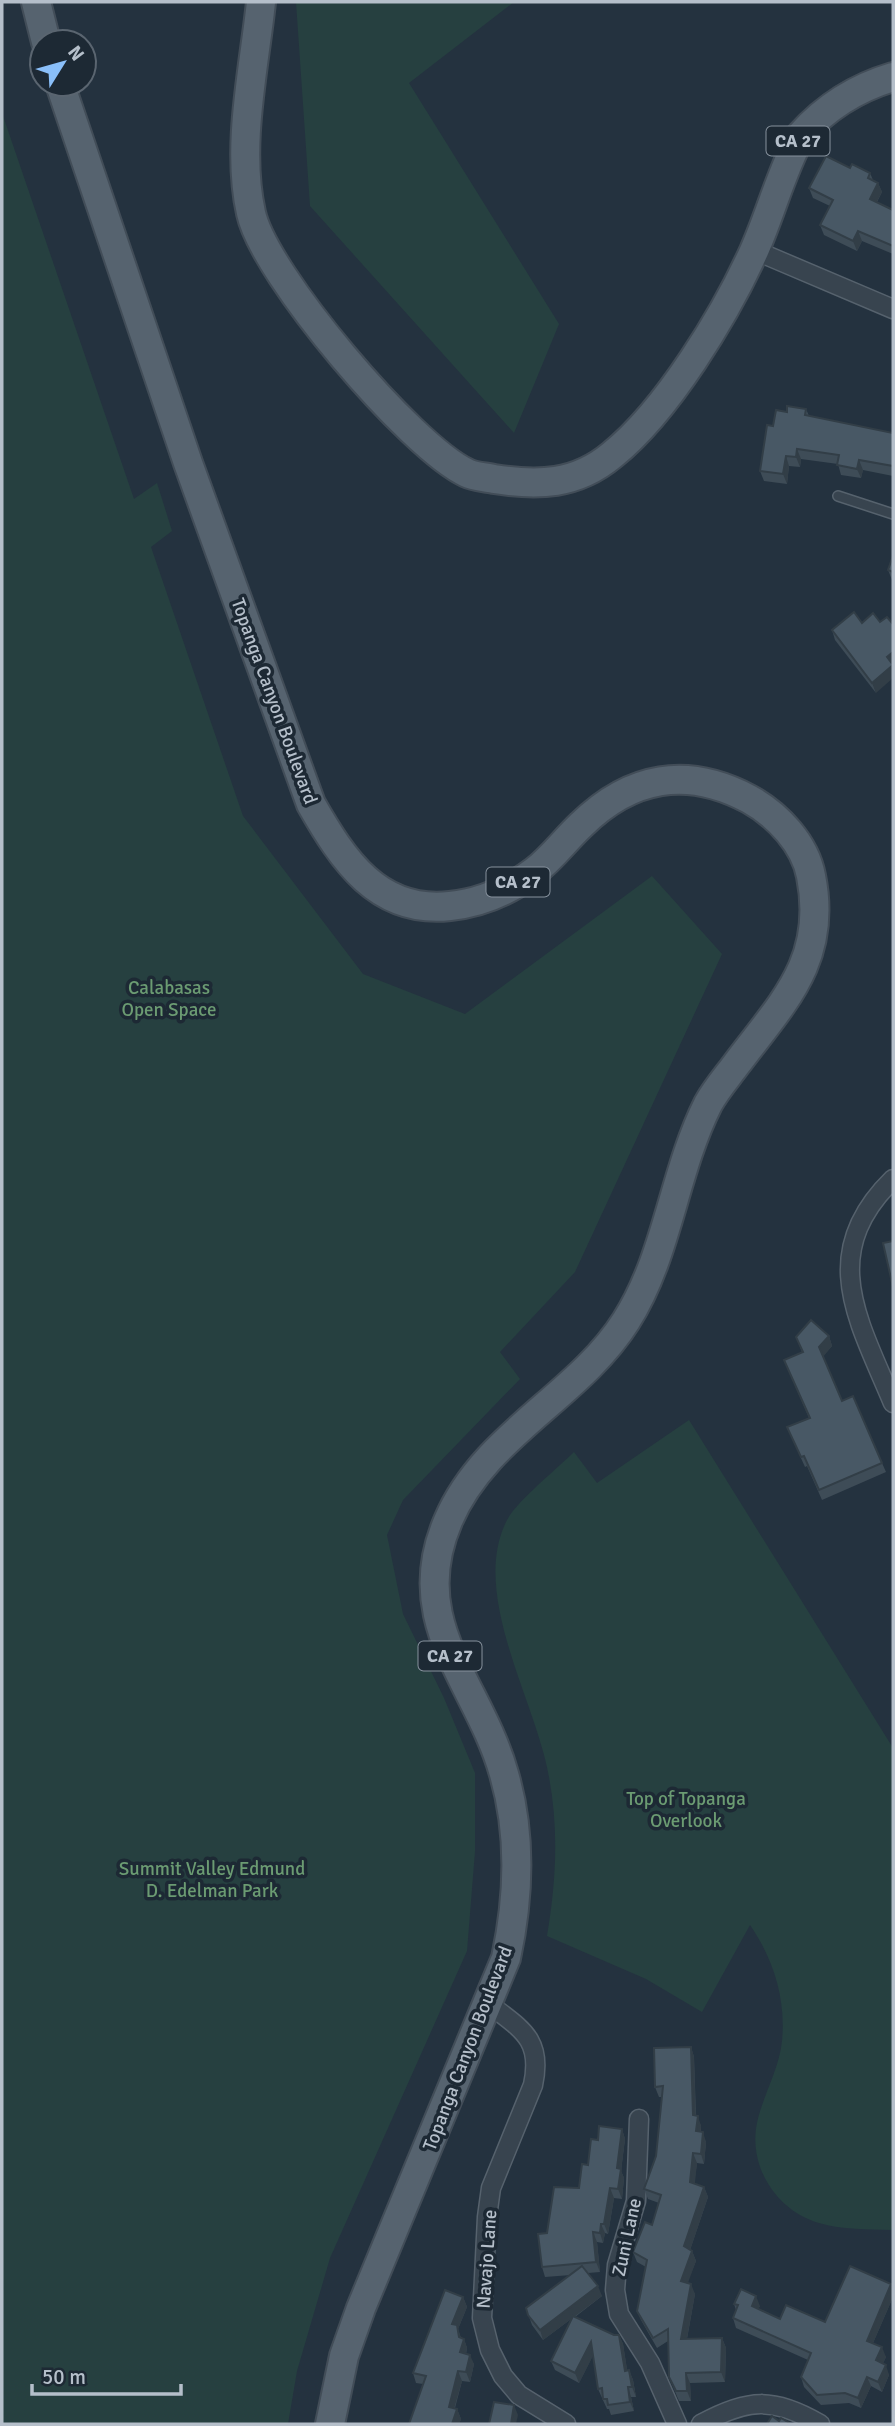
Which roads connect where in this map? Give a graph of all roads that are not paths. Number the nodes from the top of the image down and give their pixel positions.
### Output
1 (36, 2) edge
2 (261, 2) edge
3 (42, 28) edge
4 (893, 77) edge
5 (65, 98) edge
6 (754, 250) junction
7 (893, 309) edge
8 (838, 496) dead end
9 (893, 514) edge
10 (893, 1179) edge
11 (893, 1403) edge
12 (489, 2004) junction
13 (639, 2119) dead end
14 (330, 2424) edge
15 (566, 2424) edge
16 (677, 2424) edge
17 (701, 2424) edge
18 (820, 2424) edge

1 - 3 main road
2 - 6 main road, CA 27
4 - 6 main road, CA 27
5 - 12 main road, Topanga Canyon Boulevard / CA 27
6 - 7 street
8 - 9 lane
10 - 11 street
12 - 14 main road, Topanga Canyon Boulevard / CA 27
12 - 15 street, Navajo Lane
13 - 16 street, Zuni Lane
17 - 18 street

